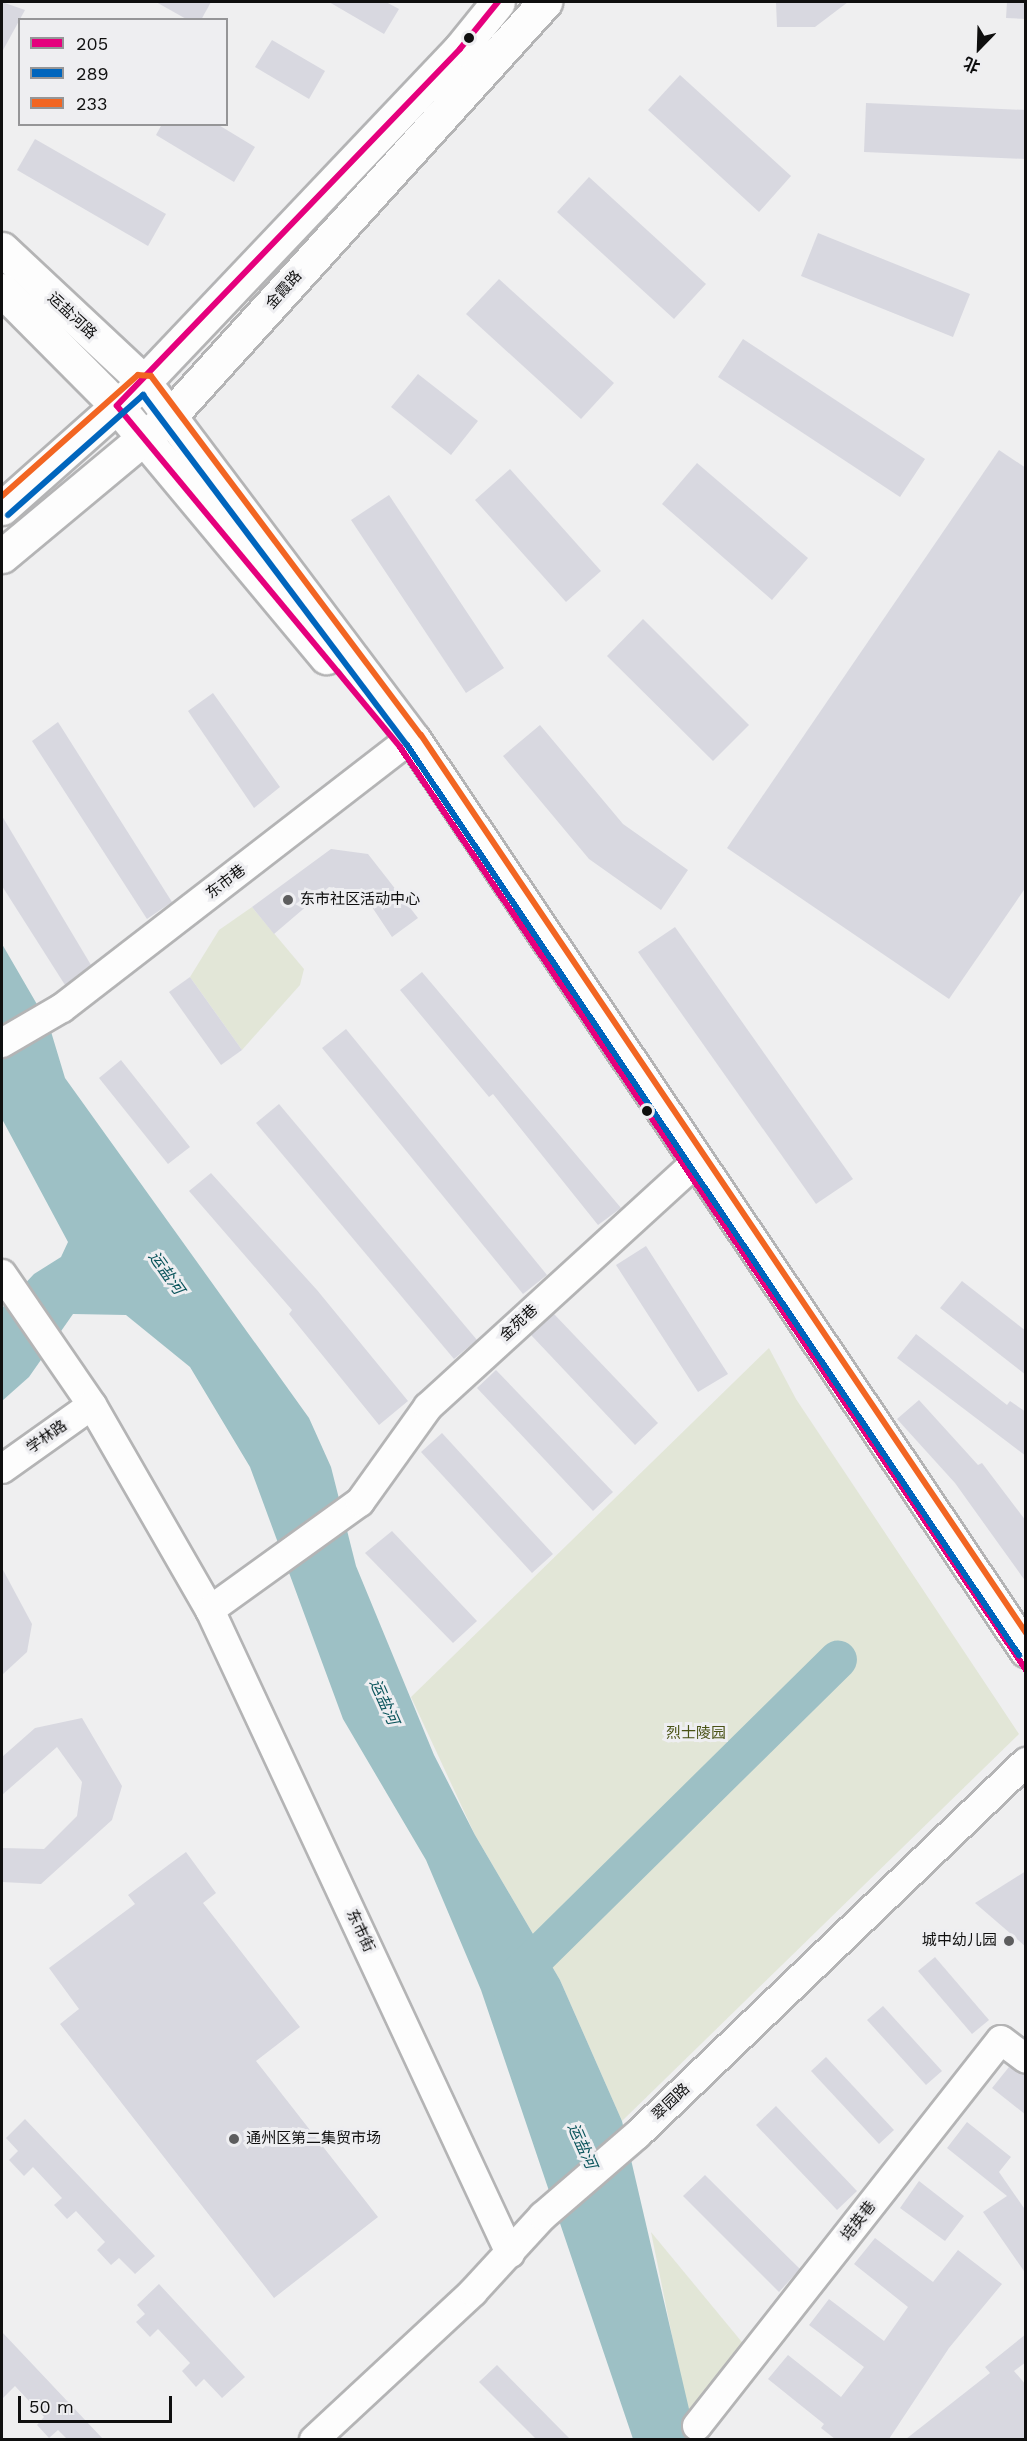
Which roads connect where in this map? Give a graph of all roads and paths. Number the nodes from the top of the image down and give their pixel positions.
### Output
1 (498, 2) edge
2 (545, 2) edge
3 (2, 249) edge
4 (2, 290) edge
5 (144, 382) junction
6 (117, 406) junction
7 (170, 416) junction
8 (143, 439) junction
9 (2, 508) edge
10 (2, 556) edge
11 (400, 747) junction
12 (2, 1043) edge
13 (690, 1166) junction
14 (2, 1274) edge
15 (85, 1393) junction
16 (2, 1469) edge
17 (210, 1610) junction
18 (1026, 1650) edge
19 (1026, 1671) edge
20 (1026, 1762) edge
21 (1026, 2059) edge
22 (510, 2253) junction
23 (697, 2426) dead end
24 (314, 2439) edge

1 - 5 main road
2 - 7 main road, 金霞路
3 - 5 main road, 运盐河路
4 - 6 main road, 运盐河路
5 - 6 main road
5 - 7 main road, 运盐河路
6 - 8 main road, 运盐河路
6 - 9 main road
7 - 8 main road, 金霞路
7 - 13 main road, 运盐河路
8 - 10 main road, 金霞路
8 - 11 main road, 运盐河路
11 - 12 street, 东市巷
11 - 13 main road, 运盐河路
13 - 17 street, 金苑巷
13 - 18 main road
13 - 19 main road
14 - 15 street, 东市街
15 - 16 street, 学林路
15 - 17 street, 东市街
17 - 22 street, 东市街
20 - 22 street, 翠园路
21 - 23 street, 培英巷
22 - 24 street, 翠园路

